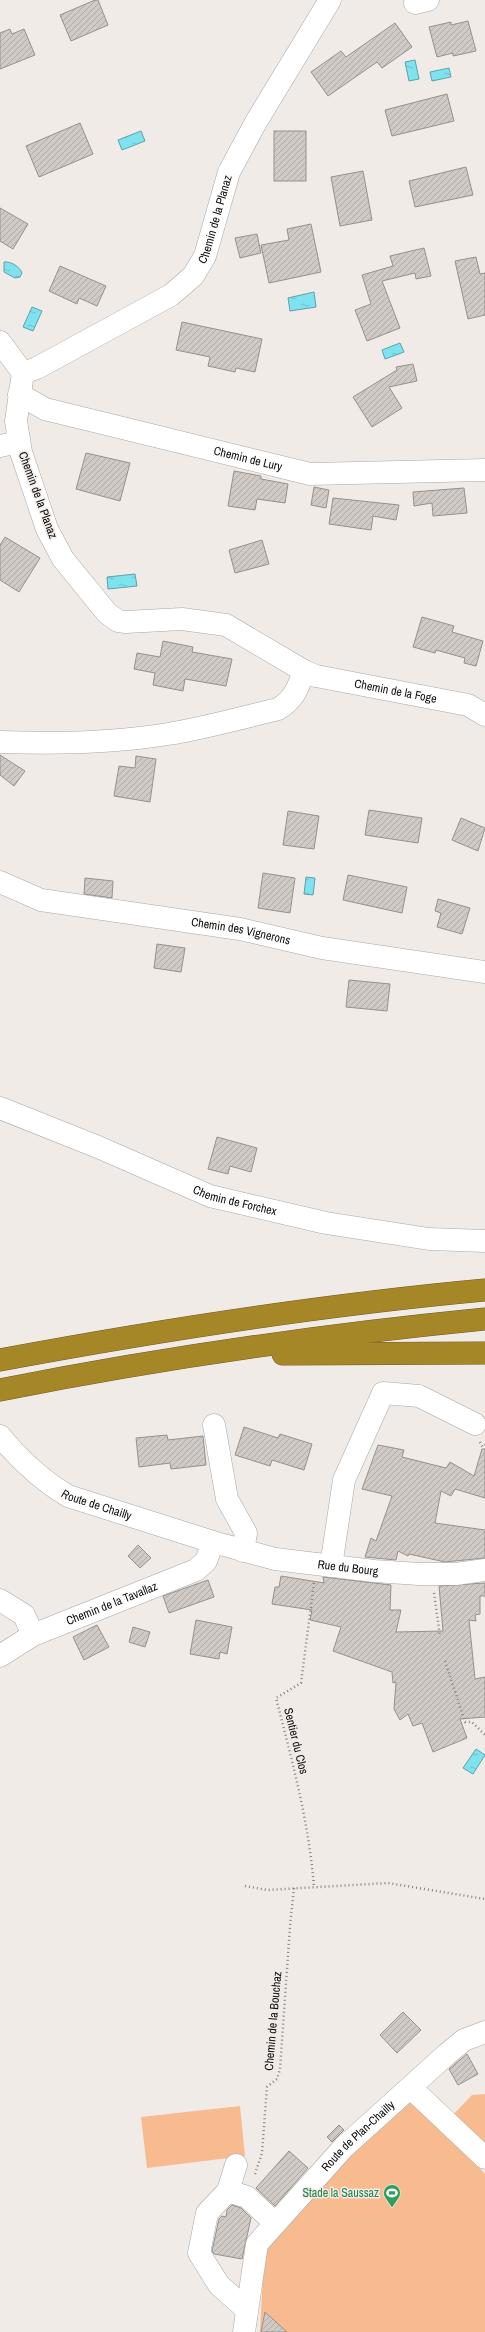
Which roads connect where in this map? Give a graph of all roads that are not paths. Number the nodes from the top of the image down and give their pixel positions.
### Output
1 (330, 0) edge
2 (0, 342) edge
3 (21, 384) junction
4 (10, 444) edge
5 (485, 470) edge
6 (304, 671) junction
7 (485, 716) edge
8 (0, 742) edge
9 (0, 882) edge
10 (485, 972) edge
11 (0, 1108) edge
12 (485, 1241) edge
13 (485, 1290) edge
14 (485, 1319) edge
15 (485, 1353) edge
16 (184, 1357) junction
17 (0, 1360) edge
18 (2, 1389) edge
19 (475, 1424) dead end
20 (214, 1425) dead end
21 (0, 1436) edge
22 (213, 1542) junction
23 (243, 1551) junction
24 (323, 1566) junction
25 (485, 1570) edge
26 (0, 1600) edge
27 (33, 1635) junction
28 (0, 1656) edge
29 (485, 2032) edge
30 (411, 2088) junction
31 (485, 2158) edge
32 (236, 2165) dead end
33 (237, 2194) junction
34 (275, 2223) junction
35 (246, 2309) junction
36 (244, 2332) edge

1 - 3 street, Chemin de la Planaz
2 - 3 street
3 - 4 street, Chemin de la Planaz
3 - 5 street, Chemin de Lury
4 - 6 street, Chemin de la Planaz
6 - 7 street, Chemin de la Foge
6 - 8 street
9 - 10 street, Chemin des Vignerons
11 - 12 street, Chemin de Forchex
13 - 17 highway
14 - 16 highway
15 - 16 highway
16 - 18 highway
19 - 24 street
20 - 23 street
21 - 22 street, Route de Chailly
22 - 23 street, Rue du Bourg
22 - 27 street, Chemin de la Tavallaz
23 - 24 street, Rue du Bourg
24 - 25 street, Rue du Bourg
26 - 27 street
27 - 28 street, Chemin de la Tavallaz
29 - 30 street, Route de Plan-Chailly
30 - 31 street
30 - 34 street, Route de Plan-Chailly
32 - 33 street
33 - 34 street
33 - 35 street
34 - 35 street, Route de Plan-Chailly
35 - 36 street, Route de Plan-Chailly

